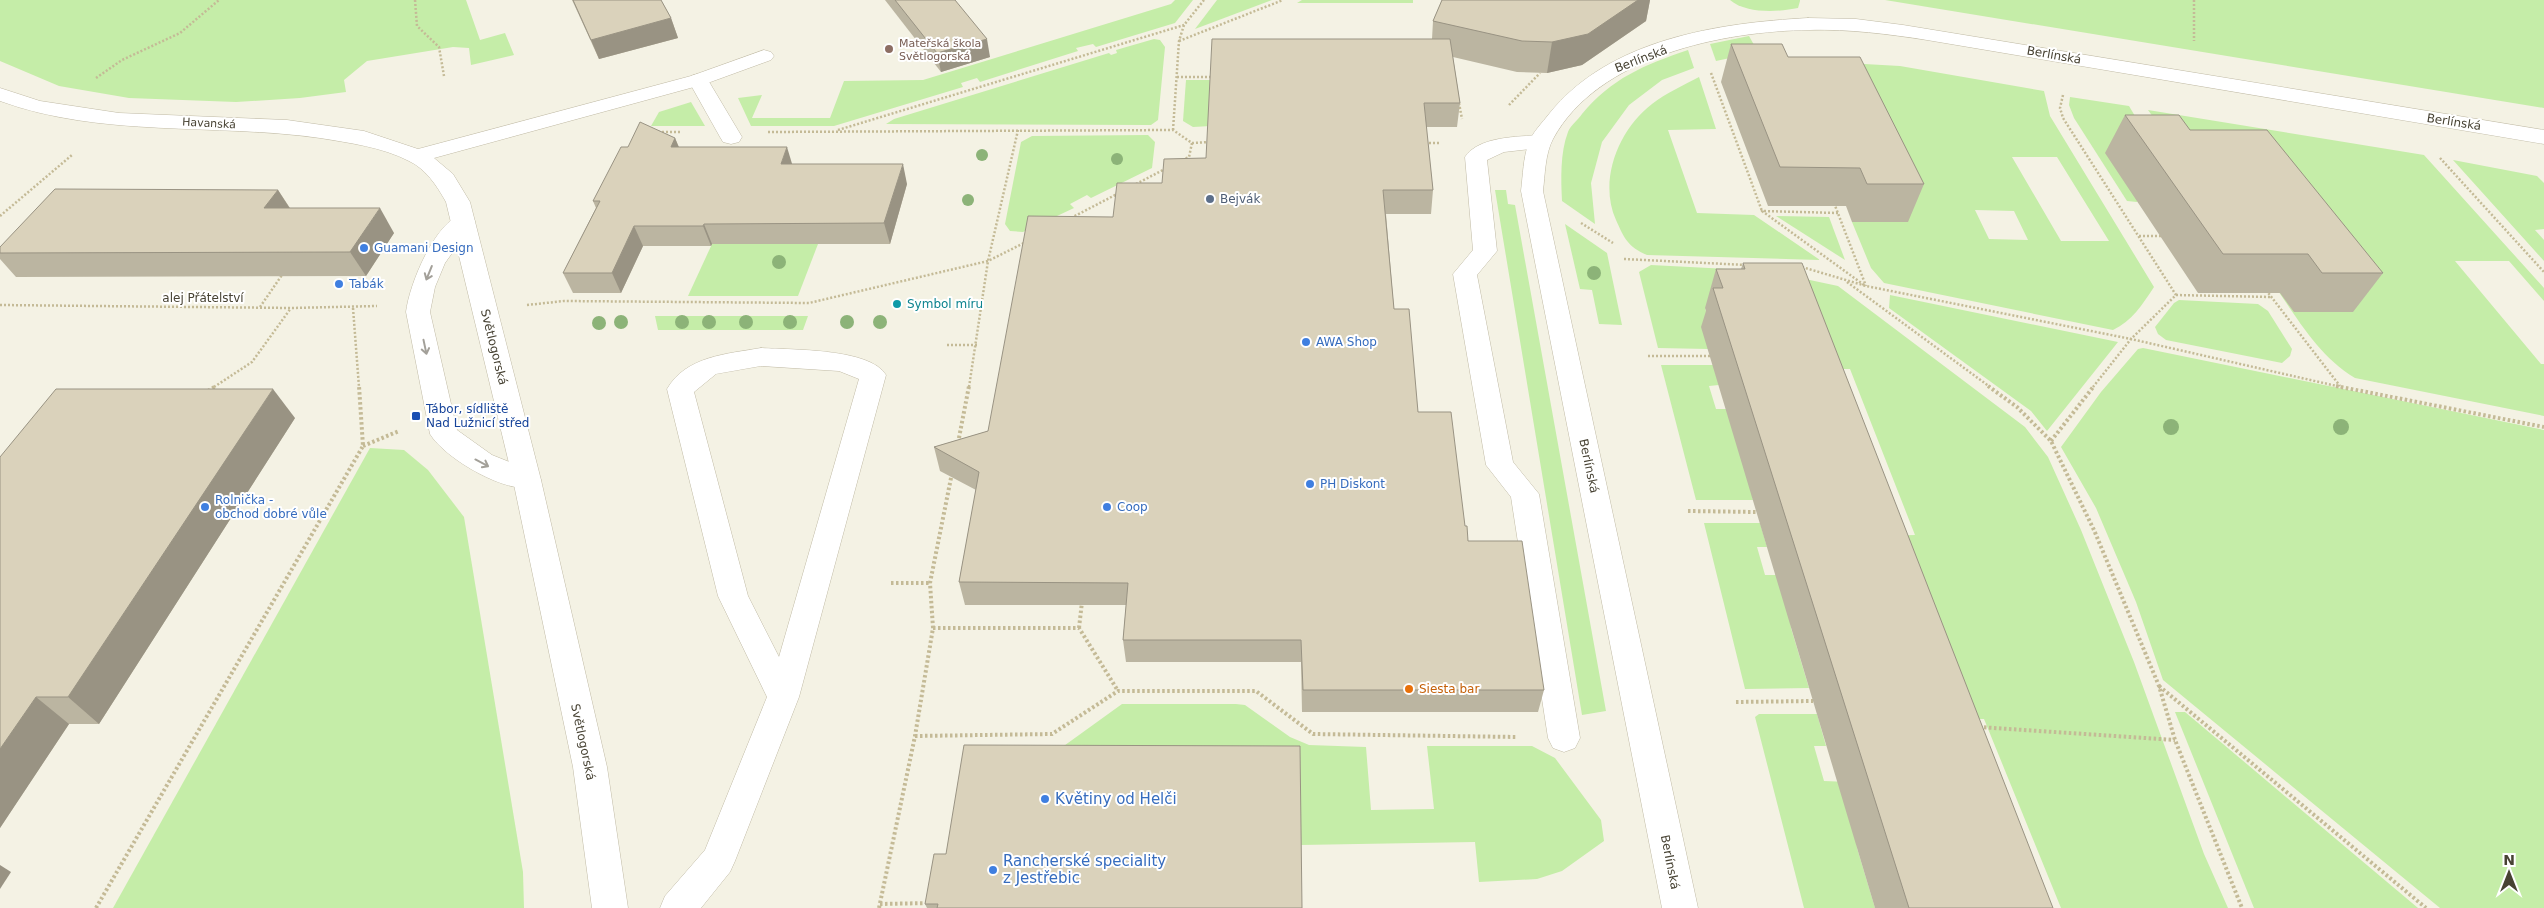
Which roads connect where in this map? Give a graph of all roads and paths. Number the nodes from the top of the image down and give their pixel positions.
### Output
1 (219, 0) edge
2 (415, 0) edge
3 (1204, 0) edge
4 (1283, 0) edge
5 (1184, 25) junction
6 (1696, 40) junction
7 (1179, 41) junction
8 (764, 56) dead end
9 (1540, 73) edge
10 (444, 76) dead end
11 (1177, 77) junction
12 (1213, 77) edge
13 (698, 80) junction
14 (89, 83) dead end
15 (2064, 92) dead end
16 (0, 94) edge
17 (1459, 102) edge
18 (1503, 112) dead end
19 (1462, 120) dead end
20 (1018, 130) junction
21 (1173, 130) junction
22 (834, 131) junction
23 (759, 132) dead end
24 (731, 137) dead end
25 (2544, 137) edge
26 (1217, 142) edge
27 (1540, 142) junction
28 (1192, 143) junction
29 (1416, 143) edge
30 (2437, 154) dead end
31 (72, 155) dead end
32 (417, 156) junction
33 (1742, 156) junction
34 (1750, 156) dead end
35 (1476, 157) junction
36 (1180, 161) edge
37 (1171, 166) edge
38 (1830, 195) edge
39 (1762, 211) junction
40 (1838, 213) junction
41 (0, 216) edge
42 (1574, 218) dead end
43 (1067, 220) edge
44 (463, 221) junction
45 (2139, 236) junction
46 (2168, 236) dead end
47 (1032, 239) edge
48 (1613, 242) dead end
49 (1624, 259) dead end
50 (988, 262) junction
51 (1747, 265) edge
52 (1795, 267) edge
53 (2544, 272) edge
54 (282, 274) edge
55 (1845, 280) junction
56 (1866, 286) junction
57 (2265, 289) edge
58 (2176, 295) junction
59 (2271, 297) junction
60 (0, 305) edge
61 (380, 306) dead end
62 (522, 306) dead end
63 (259, 307) junction
64 (292, 308) junction
65 (354, 308) junction
66 (2131, 339) junction
67 (947, 345) dead end
68 (977, 345) junction
69 (1648, 356) dead end
70 (1710, 356) dead end
71 (2341, 387) junction
72 (207, 391) edge
73 (2544, 426) edge
74 (405, 428) dead end
75 (2051, 441) junction
76 (363, 446) junction
77 (957, 450) edge
78 (953, 469) edge
79 (527, 480) junction
80 (1688, 511) dead end
81 (1756, 512) dead end
82 (891, 583) dead end
83 (930, 583) junction
84 (1083, 594) edge
85 (933, 628) junction
86 (1079, 628) junction
87 (2159, 686) junction
88 (1118, 692) junction
89 (783, 697) junction
90 (1813, 701) dead end
91 (1736, 702) dead end
92 (1974, 727) edge
93 (915, 736) junction
94 (1564, 738) joint
95 (2175, 740) junction
96 (933, 903) edge
97 (880, 906) edge
98 (96, 908) edge
99 (610, 908) edge
100 (678, 908) edge
101 (1680, 908) edge
102 (2242, 908) edge
103 (2426, 908) edge

1 - 14 path
2 - 10 path
3 - 5 path
4 - 7 path
5 - 7 path
5 - 22 path
6 - 25 street, Berlínská
6 - 27 street, Berlínská
6 - 33 path
7 - 11 path
8 - 13 street
9 - 18 path
11 - 12 path
11 - 21 path
13 - 24 street
13 - 32 street
15 - 45 path
16 - 32 street, Havanská
17 - 19 path
20 - 21 path
20 - 22 path
20 - 50 path
21 - 28 path
22 - 23 path
26 - 28 path
27 - 35 street
27 - 101 street, Berlínská
28 - 36 path
29 - 35 path
30 - 53 path
31 - 41 path
32 - 44 street, Světlogorská
33 - 34 path
33 - 39 path
35 - 94 street
37 - 43 path
38 - 40 path
39 - 40 path
39 - 56 path
40 - 56 path
42 - 48 path
44 - 79 street, Světlogorská
44 -> 79 street
45 - 46 path
45 - 58 path
47 - 50 path
49 - 51 path
50 - 62 path
50 - 68 path
52 - 55 path
54 - 63 path
55 - 56 path
55 - 75 path
56 - 66 path
57 - 59 path
58 - 59 path
58 - 66 path
59 - 71 path
60 - 63 path, alej Přátelství
61 - 65 path, alej Přátelství
63 - 64 path, alej Přátelství
64 - 65 path, alej Přátelství
64 - 72 path
65 - 76 path
66 - 71 path
66 - 75 path
67 - 68 path
68 - 77 path
69 - 70 path
71 - 73 path
74 - 76 path
75 - 87 path
76 - 98 path
78 - 83 path
79 - 99 street, Světlogorská
80 - 81 path
82 - 83 path
83 - 85 path
84 - 86 path
85 - 86 path
85 - 93 path
86 - 88 path
87 - 95 path
87 - 103 path
88 - 93 path
88 - 94 path
89 - 89 street
89 - 100 street
90 - 91 path
92 - 95 path
93 - 97 path
95 - 102 path
96 - 97 path

